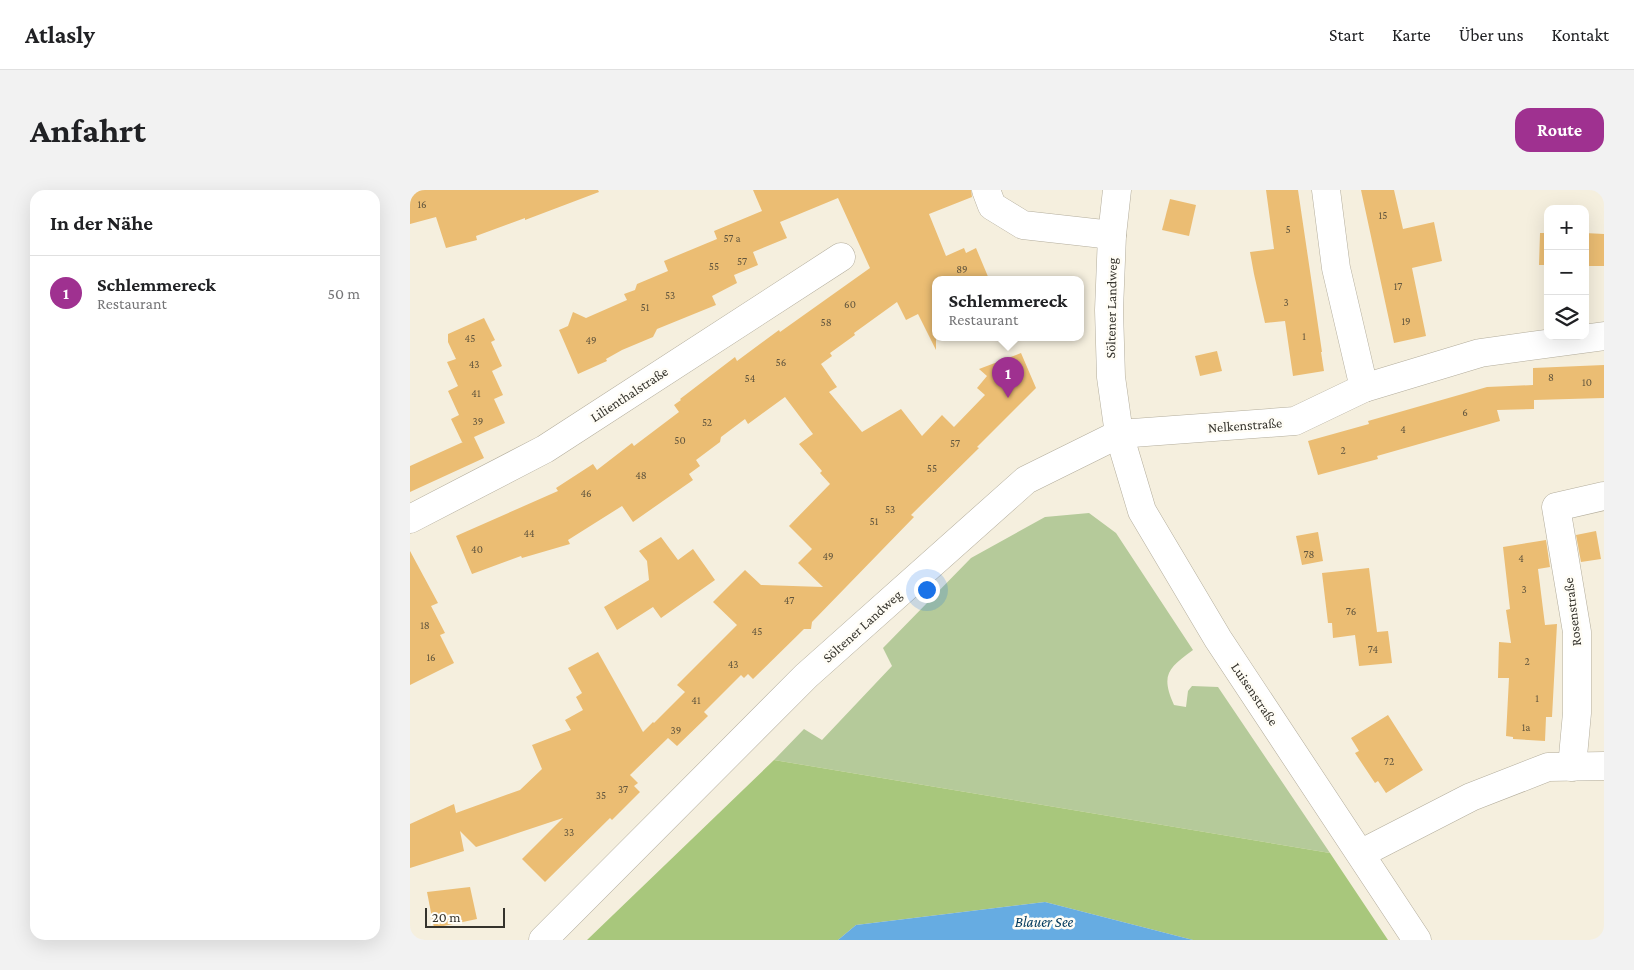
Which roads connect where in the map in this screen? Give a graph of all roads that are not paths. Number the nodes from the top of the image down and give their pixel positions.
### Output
1 (986, 190) edge
2 (1117, 190) edge
3 (1326, 190) edge
4 (1112, 235) junction
5 (841, 257) dead end
6 (1604, 336) edge
7 (1364, 388) junction
8 (1118, 434) junction
9 (1604, 496) edge
10 (410, 519) edge
11 (1604, 766) edge
12 (1572, 767) junction
13 (1362, 853) junction
14 (543, 940) edge
15 (1418, 940) edge

1 - 4 street
2 - 4 street, Söltener Landweg
3 - 7 street
4 - 8 street, Söltener Landweg
5 - 10 street, Lilienthalstraße
6 - 7 street, Nelkenstraße
7 - 8 street, Nelkenstraße
8 - 13 street, Luisenstraße
8 - 14 street, Söltener Landweg
9 - 12 street, Rosenstraße
11 - 12 street
12 - 13 street
13 - 15 street, Luisenstraße

